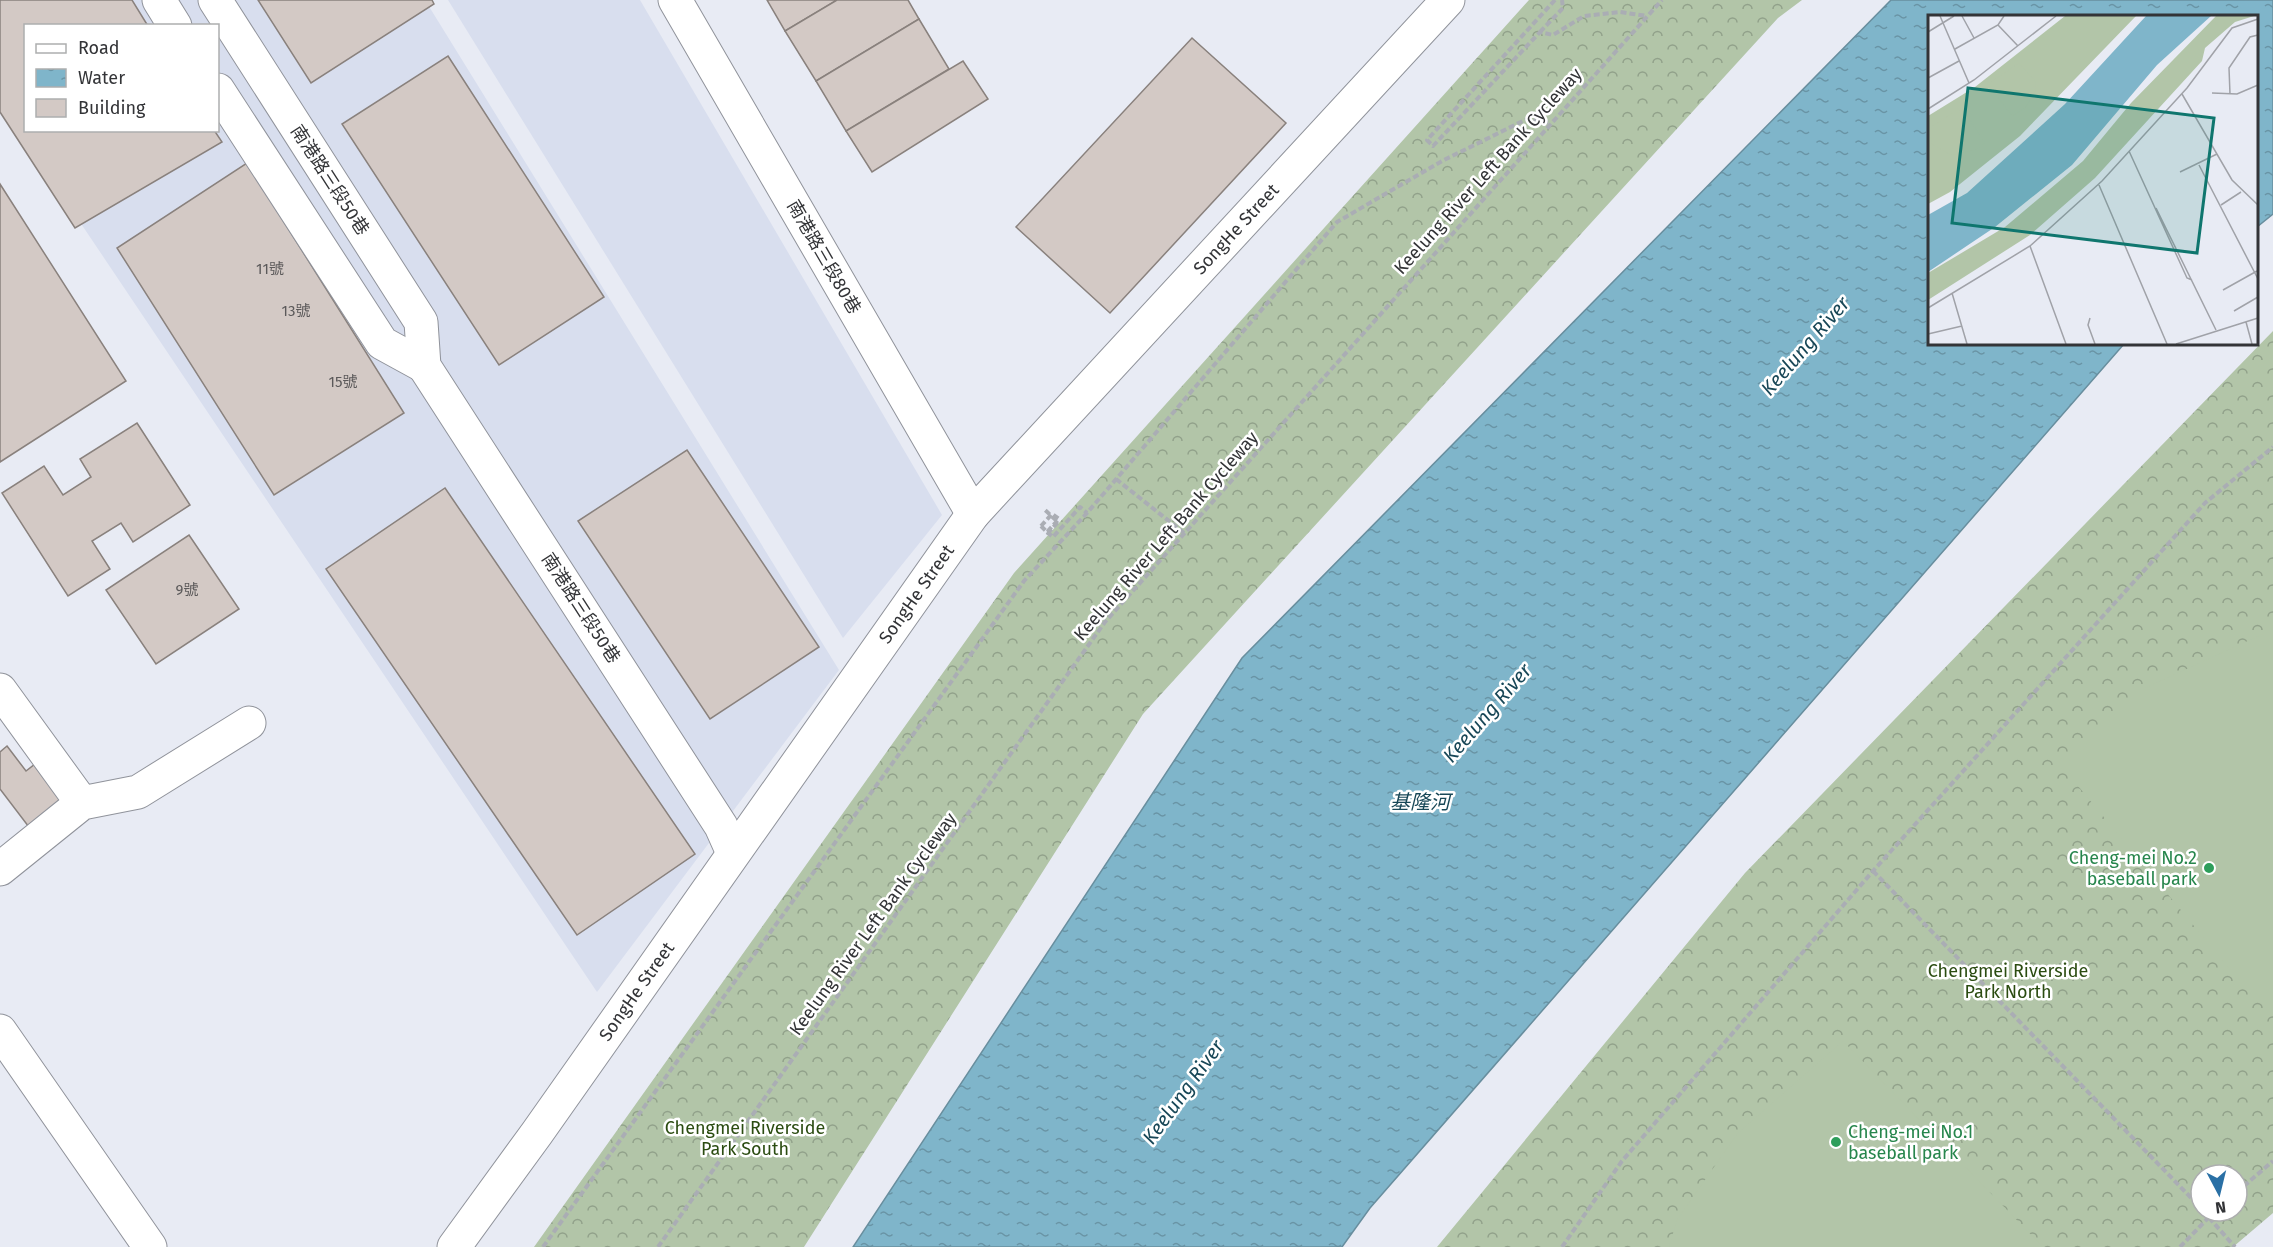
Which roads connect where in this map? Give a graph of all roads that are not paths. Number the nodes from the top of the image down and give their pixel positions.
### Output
1 (159, 0) edge
2 (215, 0) edge
3 (675, 0) edge
4 (1448, 0) edge
5 (174, 24) edge
6 (219, 92) edge
7 (424, 366) junction
8 (973, 514) junction
9 (0, 690) edge
10 (249, 723) dead end
11 (82, 803) junction
12 (733, 853) junction
13 (0, 869) edge
14 (0, 1031) edge
15 (150, 1247) edge
16 (454, 1247) edge

1 - 5 street
2 - 7 street, 南港路三段50巷
3 - 8 street, 南港路三段80巷
4 - 8 street, SongHe Street
6 - 7 street, 南港路三段50巷
7 - 12 street, 南港路三段50巷
8 - 12 street, SongHe Street
9 - 11 street
10 - 11 street
11 - 13 street
12 - 16 street, SongHe Street
14 - 15 street

